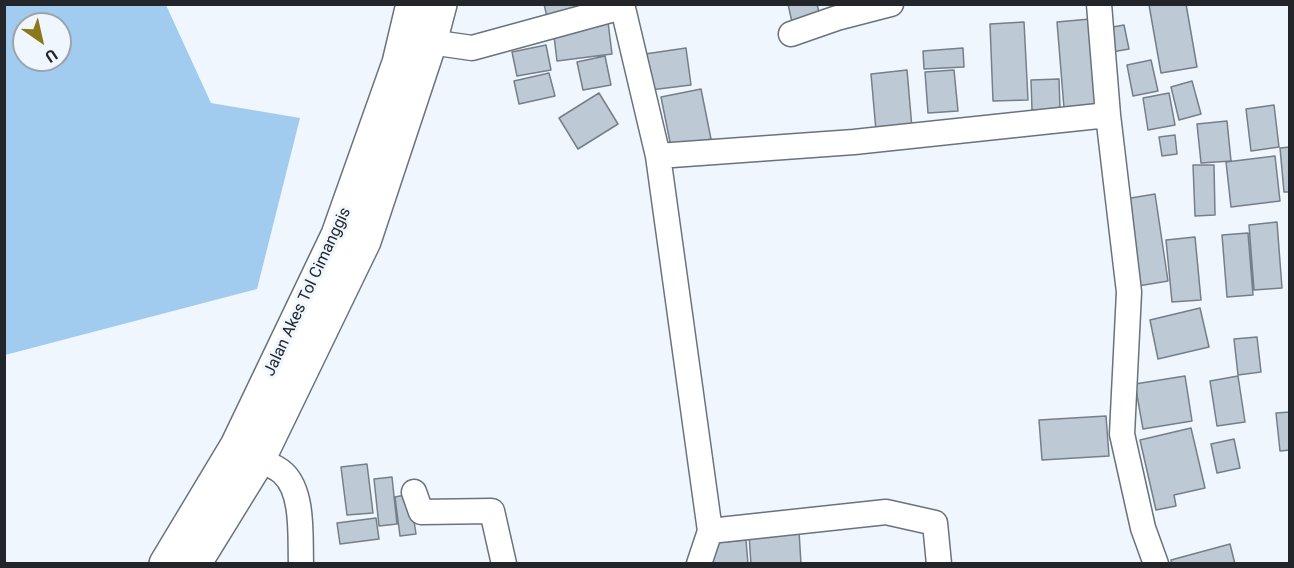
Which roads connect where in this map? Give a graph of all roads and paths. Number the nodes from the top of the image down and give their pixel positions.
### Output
1 (413, 4) edge
2 (440, 4) edge
3 (891, 4) edge
4 (1099, 4) edge
5 (622, 6) edge
6 (791, 34) dead end
7 (416, 58) junction
8 (1108, 115) junction
9 (658, 156) junction
10 (258, 460) junction
11 (414, 492) dead end
12 (710, 531) junction
13 (166, 564) edge
14 (194, 564) edge
15 (301, 564) edge
16 (504, 564) edge
17 (699, 564) edge
18 (939, 564) edge
19 (1156, 564) edge

1 - 7 main road, Jalan Akes Tol Cimanggis
2 - 7 main road, Jalan Akes Tol Cimanggis
3 - 6 street
4 - 8 street
5 - 7 street
5 - 9 street
7 - 10 main road, Jalan Akes Tol Cimanggis
7 - 13 main road, Jalan Akes Tol Cimanggis
8 - 9 street
8 - 19 street
9 - 12 street
10 - 14 main road, Jalan Akes Tol Cimanggis
10 - 15 street
11 - 16 street
12 - 17 street
12 - 18 street

